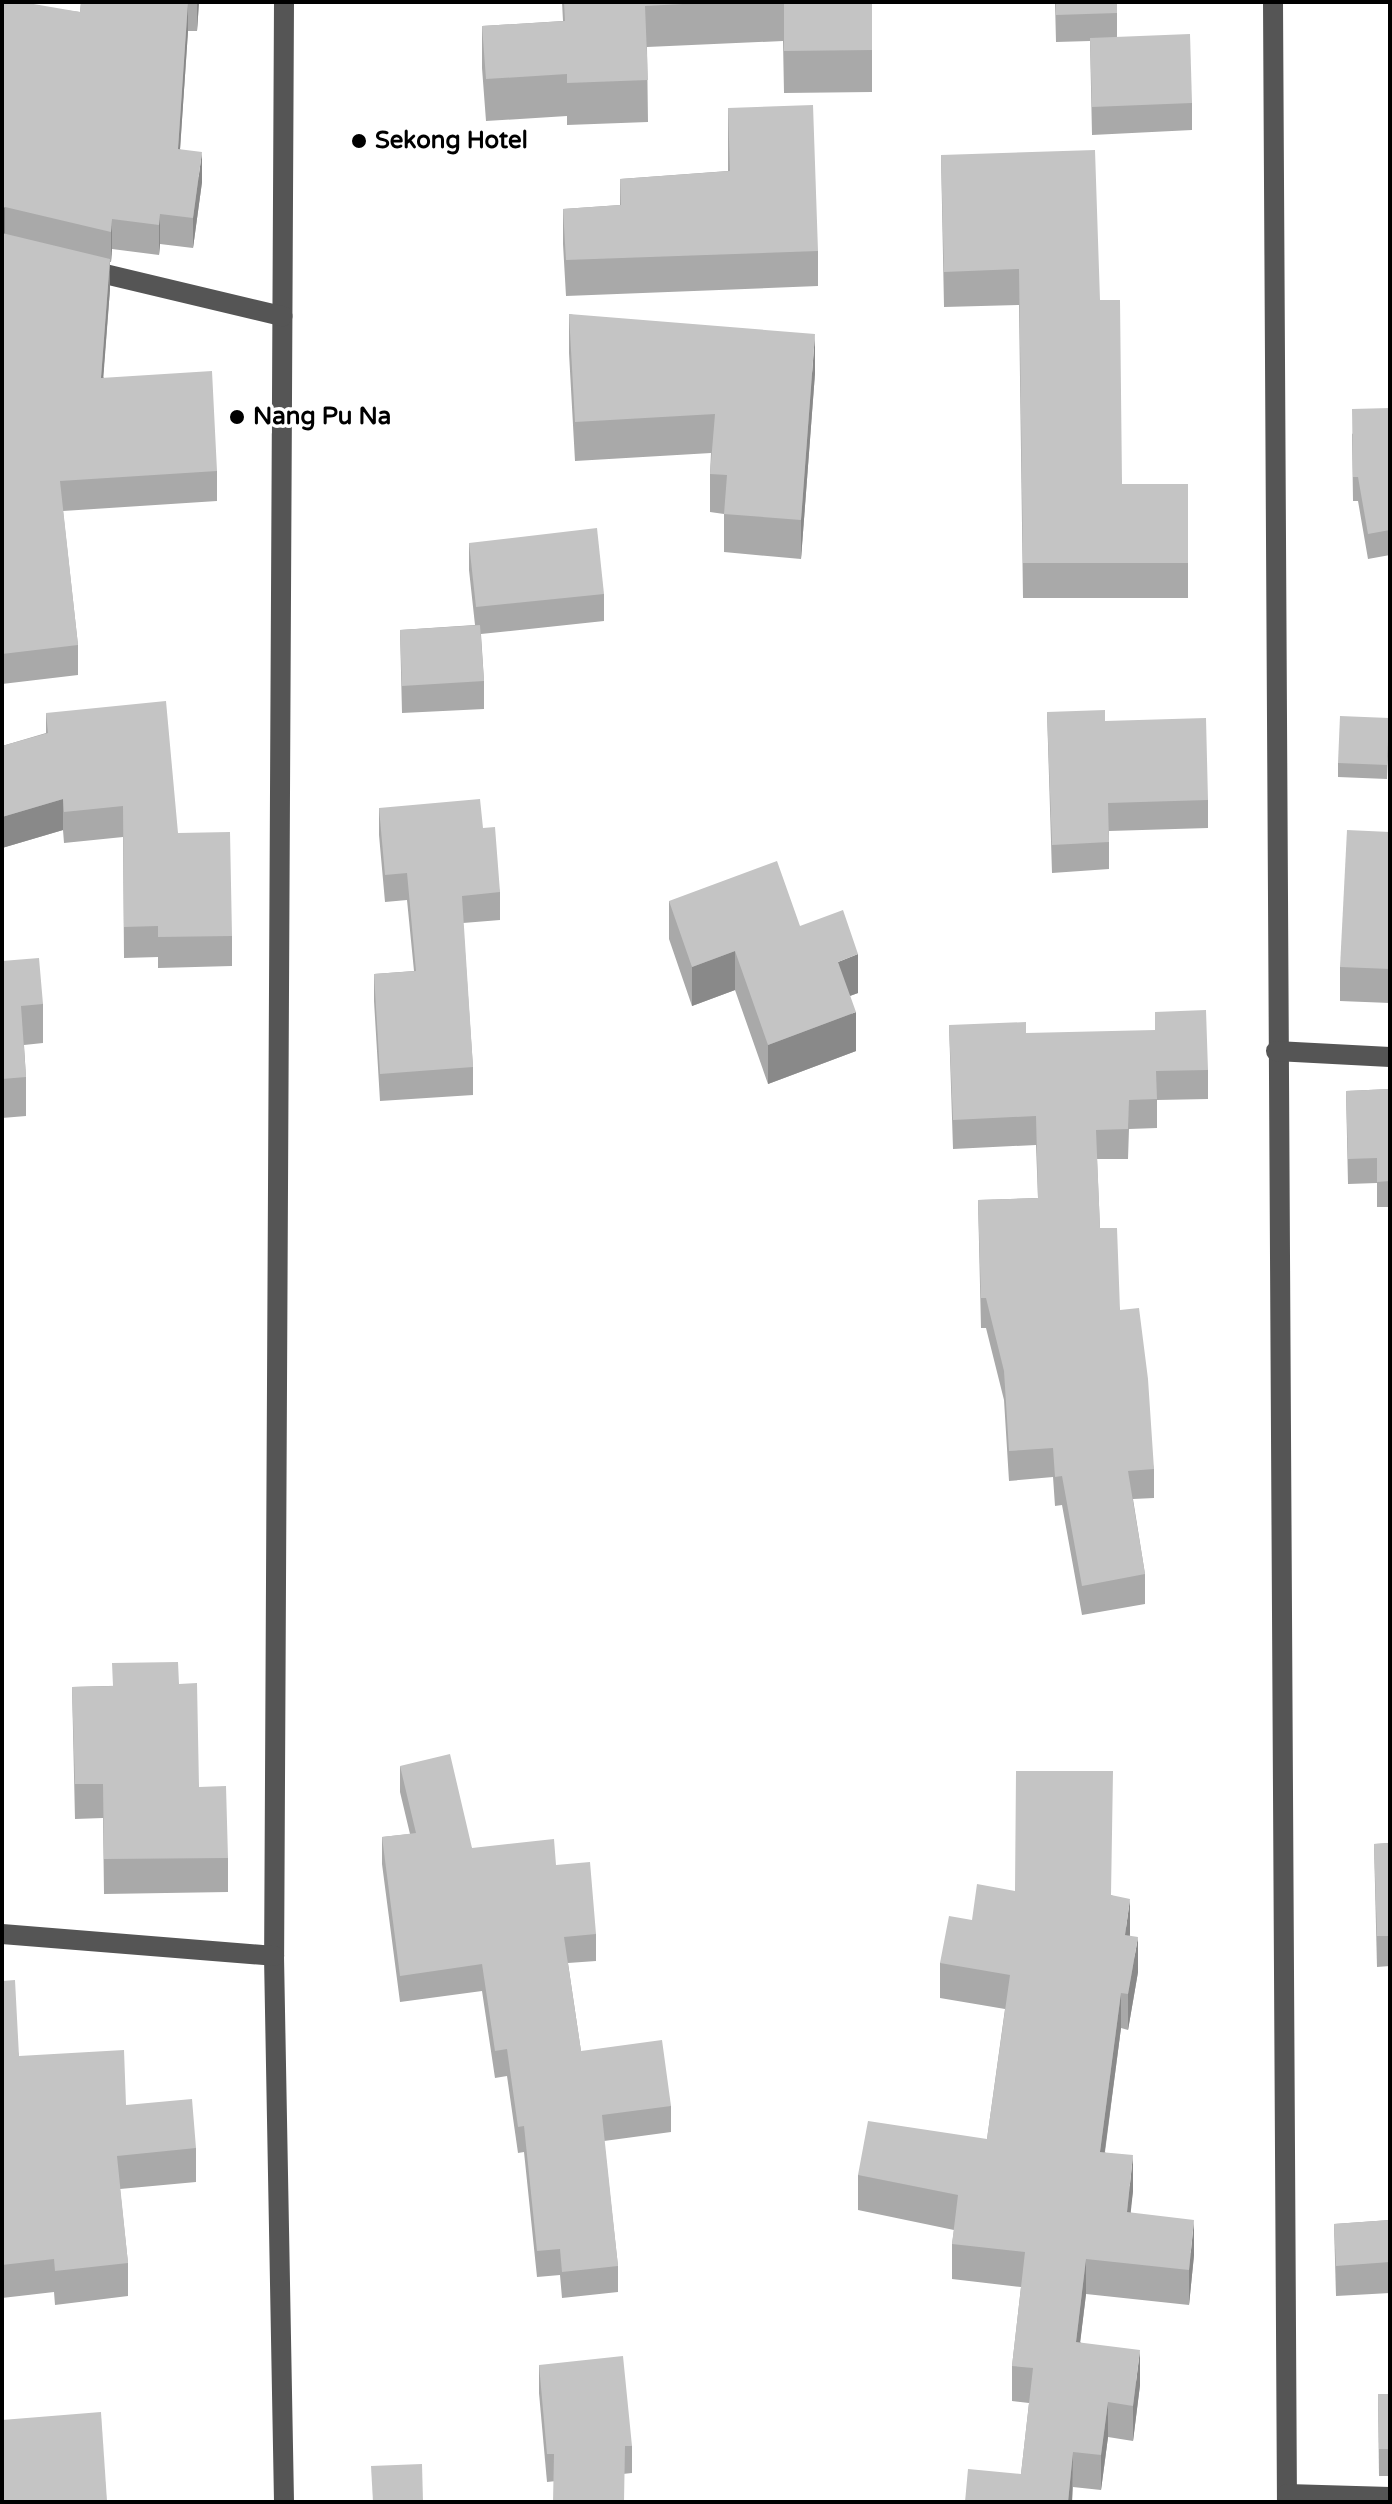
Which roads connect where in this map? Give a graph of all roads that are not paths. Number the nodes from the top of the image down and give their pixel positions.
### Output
1 (284, 2) edge
2 (1273, 2) edge
3 (64, 264) edge
4 (282, 316) junction
5 (1276, 1051) junction
6 (1390, 1057) edge
7 (2, 1934) edge
8 (274, 1956) junction
9 (1390, 2497) edge
10 (1287, 2498) edge
11 (284, 2502) edge

1 - 4 street
2 - 5 street
3 - 4 street
4 - 8 street
5 - 6 street
5 - 10 street
7 - 8 street
8 - 11 street
9 - 10 street

